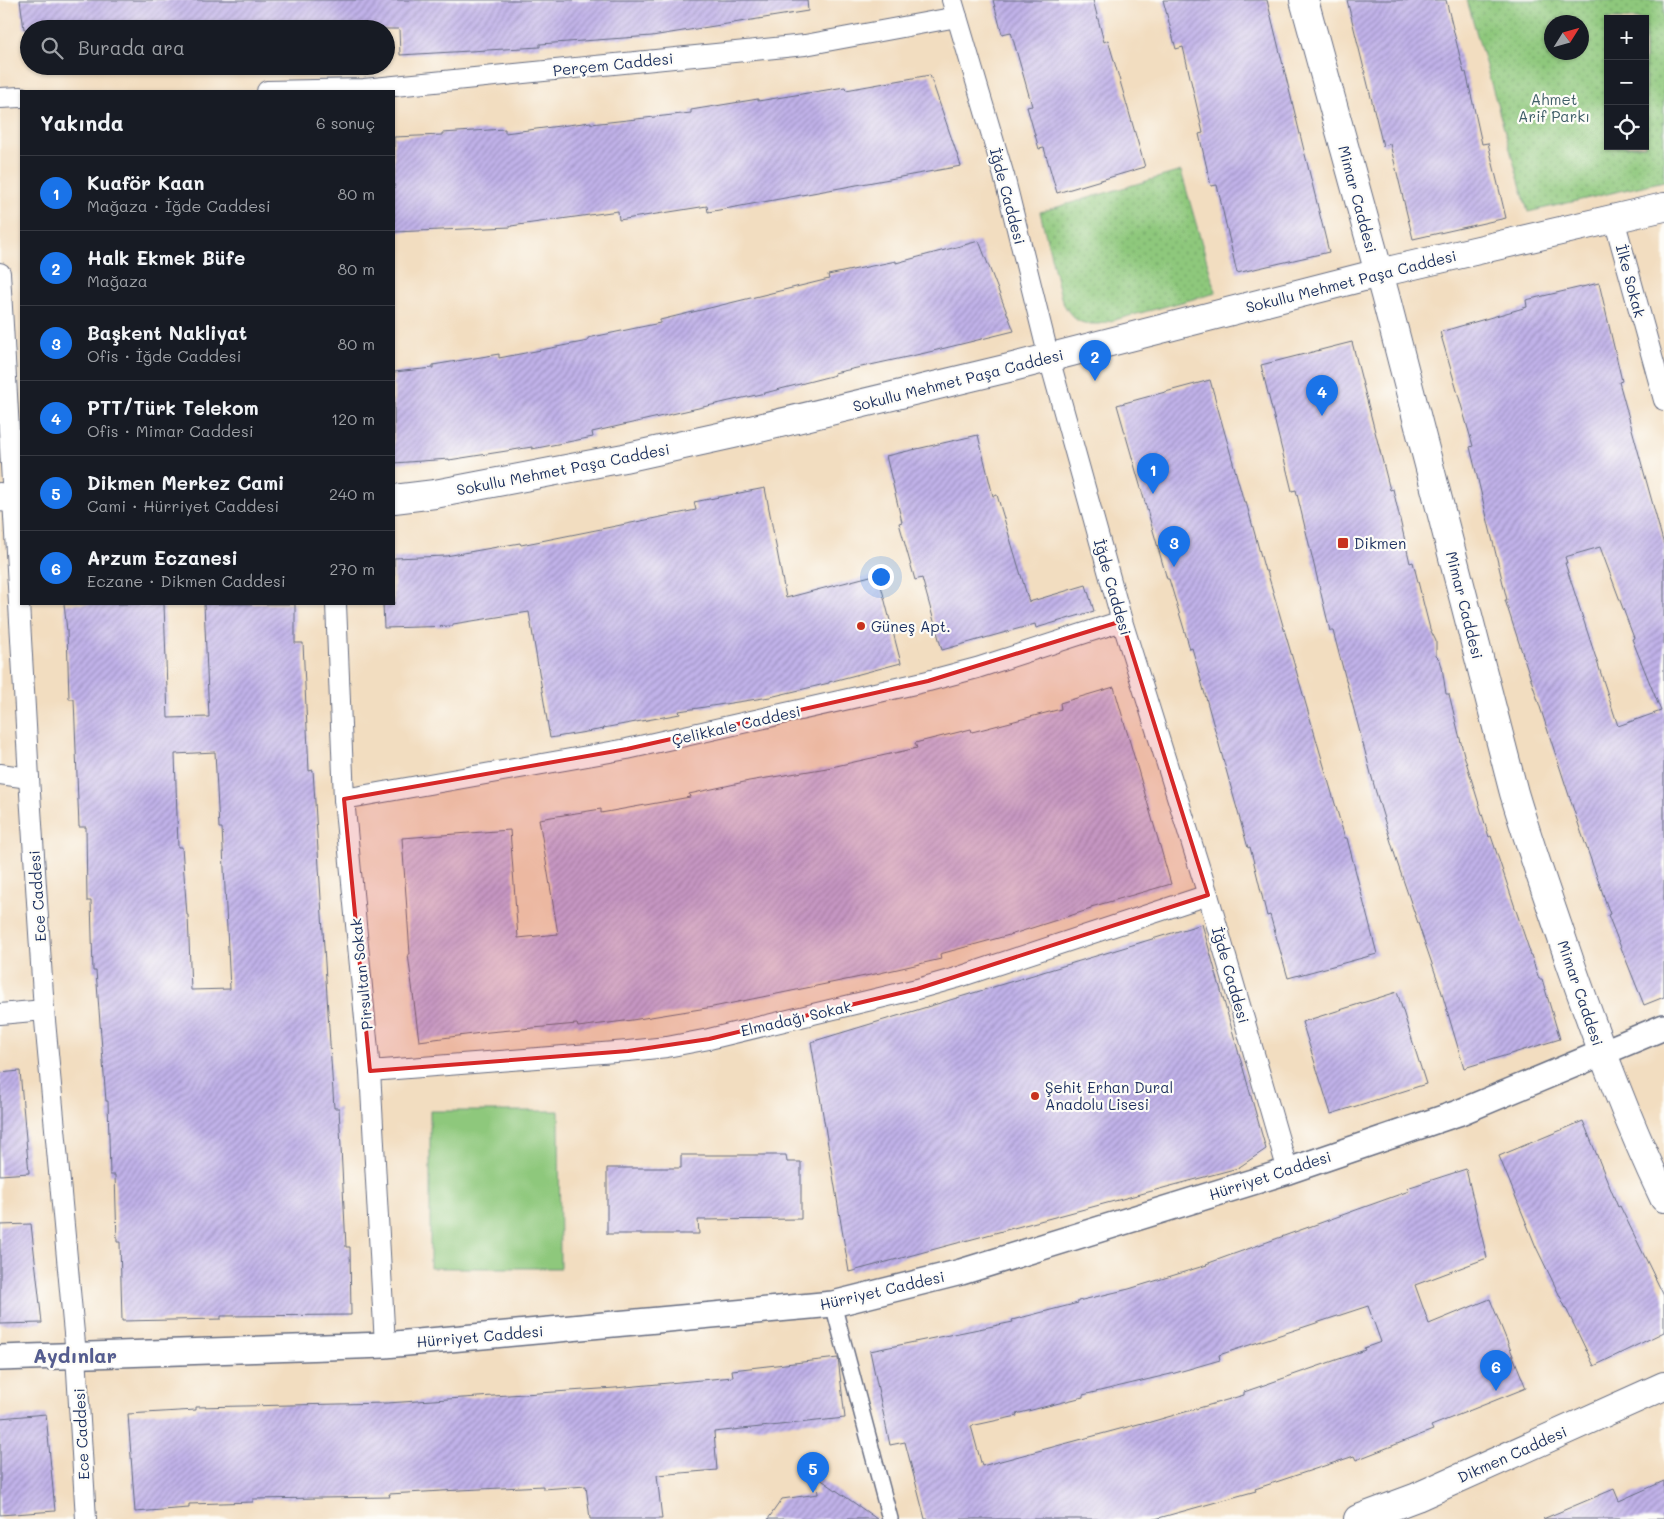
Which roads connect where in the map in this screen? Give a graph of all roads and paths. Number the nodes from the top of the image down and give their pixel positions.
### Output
1 (1304, 0) edge
2 (954, 8) edge
3 (316, 90) edge
4 (20, 97) edge
5 (0, 98) edge
6 (1664, 207) edge
7 (1614, 220) junction
8 (0, 273) edge
9 (1379, 273) junction
10 (1049, 358) junction
11 (1664, 400) edge
12 (12, 499) edge
13 (395, 499) edge
14 (336, 605) edge
15 (1122, 621) junction
16 (0, 774) edge
17 (29, 778) junction
18 (344, 799) junction
19 (1208, 895) junction
20 (44, 1010) junction
21 (0, 1014) edge
22 (1664, 1028) edge
23 (1602, 1052) junction
24 (370, 1071) junction
25 (1288, 1171) junction
26 (1664, 1198) edge
27 (833, 1304) junction
28 (385, 1345) junction
29 (76, 1355) junction
30 (0, 1358) edge
31 (1664, 1386) edge
32 (86, 1519) edge
33 (890, 1519) edge
34 (1358, 1519) edge

1 - 9 main road, Mimar Caddesi
2 - 3 street, Perçem Caddesi
2 - 10 street, İğde Caddesi
4 - 5 street
6 - 7 main road, Sokullu Mehmet Paşa Caddesi
7 - 9 main road, Sokullu Mehmet Paşa Caddesi
7 - 11 street, İlke Sokak
8 - 12 street, Ece Caddesi
9 - 10 main road, Sokullu Mehmet Paşa Caddesi
9 - 23 main road, Mimar Caddesi
10 - 13 main road, Sokullu Mehmet Paşa Caddesi
10 - 15 street, İğde Caddesi
12 - 17 street, Ece Caddesi
14 - 18 street, Pirsultan Sokak
15 - 18 street, Çelikkale Caddesi
15 - 19 street, İğde Caddesi
16 - 17 street
17 - 20 street, Ece Caddesi
18 - 24 street, Pirsultan Sokak
19 - 24 street, Elmadağı Sokak
19 - 25 street, İğde Caddesi
20 - 21 street
20 - 29 street, Ece Caddesi
22 - 23 street, Hürriyet Caddesi
23 - 25 street, Hürriyet Caddesi
23 - 26 main road, Mimar Caddesi
24 - 28 street, Pirsultan Sokak
25 - 27 street, Hürriyet Caddesi
27 - 28 street, Hürriyet Caddesi
27 - 33 street
28 - 29 street, Hürriyet Caddesi
29 - 30 street, Hürriyet Caddesi
29 - 32 street, Ece Caddesi
31 - 34 main road, Dikmen Caddesi

